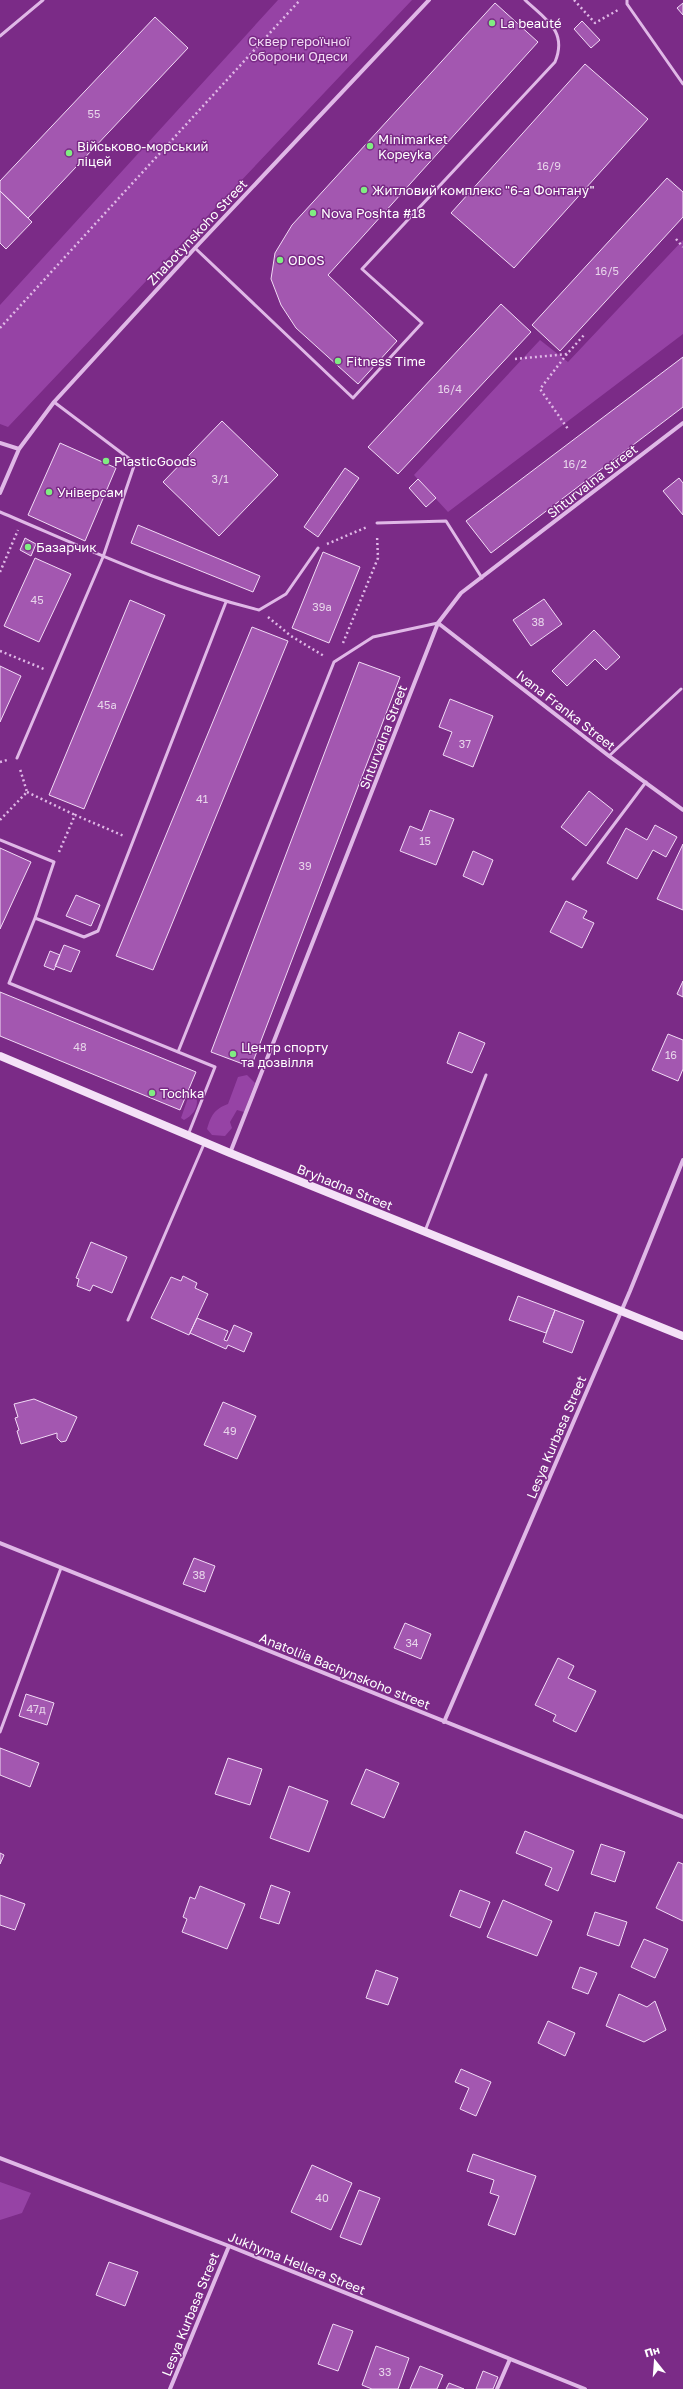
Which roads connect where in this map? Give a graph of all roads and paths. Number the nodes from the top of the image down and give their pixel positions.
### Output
1 (43, 0) edge
2 (300, 0) edge
3 (429, 0) edge
4 (525, 0) edge
5 (574, 0) edge
6 (628, 0) edge
7 (627, 4) junction
8 (0, 36) edge
9 (683, 84) edge
10 (676, 239) dead end
11 (683, 247) edge
12 (195, 248) junction
13 (0, 328) edge
14 (584, 336) dead end
15 (567, 354) junction
16 (515, 359) dead end
17 (54, 402) junction
18 (683, 423) edge
19 (568, 429) dead end
20 (0, 443) edge
21 (19, 449) junction
22 (0, 493) edge
23 (0, 512) edge
24 (22, 521) junction
25 (377, 523) junction
26 (318, 548) joint
27 (102, 557) junction
28 (0, 572) edge
29 (482, 578) junction
30 (226, 602) junction
31 (259, 610) junction
32 (438, 623) junction
33 (0, 651) edge
34 (334, 662) junction
35 (53, 673) junction
36 (681, 689) dead end
37 (609, 756) junction
38 (17, 758) joint
39 (646, 782) junction
40 (27, 792) junction
41 (683, 810) edge
42 (75, 815) junction
43 (0, 820) edge
44 (0, 840) edge
45 (133, 840) junction
46 (54, 862) junction
47 (573, 879) dead end
48 (35, 918) junction
49 (178, 1052) junction
50 (0, 1056) edge
51 (486, 1075) dead end
52 (188, 1136) junction
53 (205, 1143) junction
54 (230, 1153) junction
55 (683, 1160) edge
56 (425, 1232) junction
57 (622, 1310) junction
58 (128, 1320) dead end
59 (683, 1336) edge
60 (0, 1543) edge
61 (61, 1568) junction
62 (444, 1722) junction
63 (0, 1732) edge
64 (683, 1817) edge
65 (0, 2158) edge
66 (229, 2246) junction
67 (510, 2359) junction
68 (170, 2389) edge
69 (497, 2389) edge
70 (585, 2389) edge

1 - 8 lane
2 - 13 path
3 - 12 street, Zhabotynskoho Street
4 - 12 lane
5 - 7 path
6 - 7 lane
7 - 9 lane
10 - 11 path
12 - 17 street, Zhabotynskoho Street
14 - 15 path
15 - 16 path
15 - 19 path
17 - 21 street, Zhabotynskoho Street
17 - 27 lane
18 - 29 street, Shturvalna Street
20 - 21 street
21 - 22 street, Zhabotynskoho Street
23 - 24 lane
24 - 27 lane
24 - 28 path
25 - 26 path
25 - 29 lane
25 - 34 path
26 - 31 lane
27 - 30 lane
27 - 35 lane
29 - 32 street, Shturvalna Street
30 - 31 lane
30 - 45 lane
31 - 34 path
32 - 34 lane
32 - 37 street, Ivana Franka Street
32 - 54 street, Shturvalna Street
33 - 35 path
34 - 49 lane
35 - 38 lane
36 - 37 lane
37 - 39 street, Ivana Franka Street
38 - 40 path
39 - 41 street, Ivana Franka Street
39 - 47 lane
40 - 42 path
40 - 43 path
42 - 45 path
42 - 46 path
44 - 46 lane
45 - 48 lane
46 - 48 lane
48 - 49 lane
49 - 52 lane
50 - 52 street, Bryhadna Street
51 - 56 lane
52 - 53 street, Bryhadna Street
53 - 54 street, Bryhadna Street
53 - 58 lane
54 - 56 street, Bryhadna Street
55 - 57 street, Lesya Kurbasa Street
56 - 57 street, Bryhadna Street
57 - 59 street, Bryhadna Street
57 - 62 street, Lesya Kurbasa Street
60 - 61 street, Anatoliia Bachynskoho street
61 - 62 street, Anatoliia Bachynskoho street
61 - 63 lane
62 - 64 street, Anatoliia Bachynskoho street
65 - 66 street, Jukhyma Hellera Street
66 - 67 street, Jukhyma Hellera Street
66 - 68 street, Lesya Kurbasa Street
67 - 69 street
67 - 70 street, Jukhyma Hellera Street

